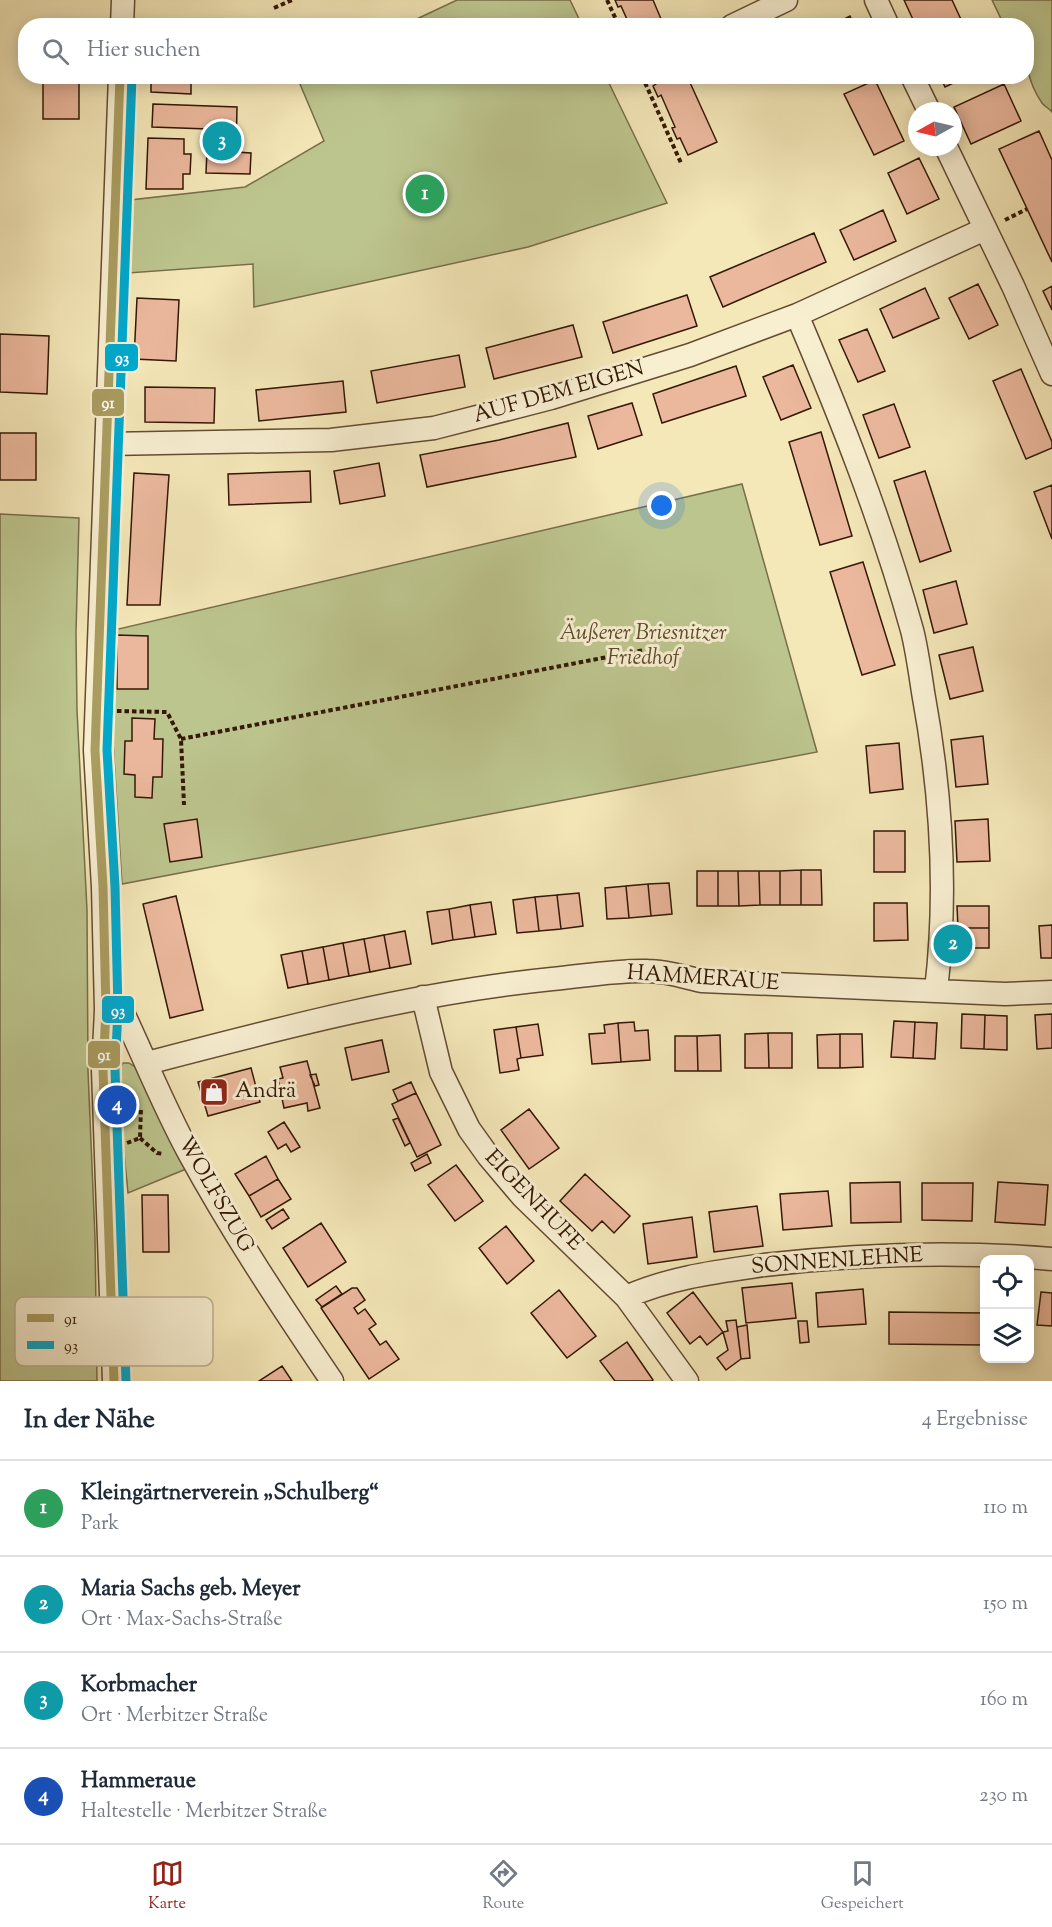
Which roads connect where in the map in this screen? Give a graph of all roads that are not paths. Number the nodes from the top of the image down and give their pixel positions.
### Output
1 (123, 0) edge
2 (786, 0) edge
3 (876, 0) edge
4 (122, 18) edge
5 (749, 18) edge
6 (884, 18) edge
7 (120, 84) edge
8 (916, 84) edge
9 (925, 102) edge
10 (950, 156) edge
11 (985, 229) junction
12 (797, 315) junction
13 (1052, 374) edge
14 (106, 444) junction
15 (936, 990) junction
16 (1052, 992) edge
17 (423, 996) junction
18 (106, 1010) junction
19 (147, 1063) junction
20 (1052, 1259) edge
21 (111, 1297) edge
22 (626, 1297) junction
23 (114, 1366) edge
24 (114, 1381) edge
25 (332, 1381) edge
26 (687, 1381) edge

1 - 4 street
2 - 5 street
3 - 6 street
7 - 14 street
8 - 9 street
10 - 11 street
11 - 12 street, AUF DEM EIGEN
11 - 13 street
12 - 14 street, AUF DEM EIGEN
12 - 15 street
14 - 18 street
15 - 16 street, HAMMERAUE
15 - 17 street, HAMMERAUE
17 - 19 street, HAMMERAUE
17 - 22 street, EIGENHUFE
18 - 19 street, WOLFSZUG
18 - 21 street
19 - 25 street, WOLFSZUG
20 - 22 street, SONNENLEHNE
22 - 26 street, EIGENHUFE
23 - 24 street

